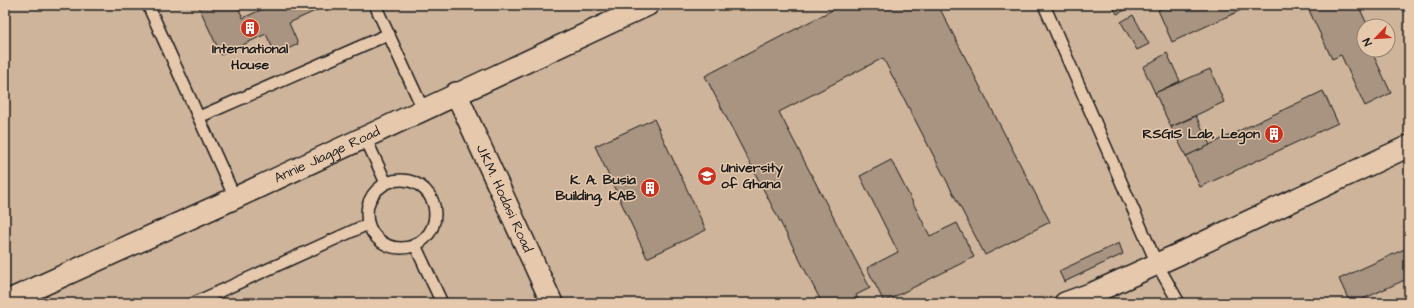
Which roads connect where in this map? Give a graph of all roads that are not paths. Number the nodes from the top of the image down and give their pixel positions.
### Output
1 (148, 5) edge
2 (375, 5) edge
3 (648, 5) edge
4 (1044, 5) edge
5 (618, 11) edge
6 (389, 34) junction
7 (456, 93) junction
8 (423, 109) junction
9 (199, 117) junction
10 (364, 137) junction
11 (1409, 146) edge
12 (386, 183) junction
13 (235, 198) junction
14 (368, 224) junction
15 (415, 245) junction
16 (1157, 264) junction
17 (5, 302) edge
18 (194, 303) edge
19 (442, 303) edge
20 (552, 303) edge
21 (1066, 303) edge
22 (1179, 303) edge

1 - 9 lane
2 - 6 lane
3 - 5 street, Annie Jiagge Road
4 - 16 lane
5 - 7 street, Annie Jiagge Road
6 - 8 lane
6 - 9 lane
7 - 8 street, Annie Jiagge Road
7 - 20 street, J.K.M. Hodasi Road
8 - 10 street, Annie Jiagge Road
9 - 13 lane
10 - 12 lane
10 - 13 street, Annie Jiagge Road
11 - 16 street
12 - 14 lane
12 - 15 lane
13 - 17 street, Annie Jiagge Road
14 - 15 lane
14 - 18 lane
15 - 19 lane
16 - 21 street
16 - 22 lane

